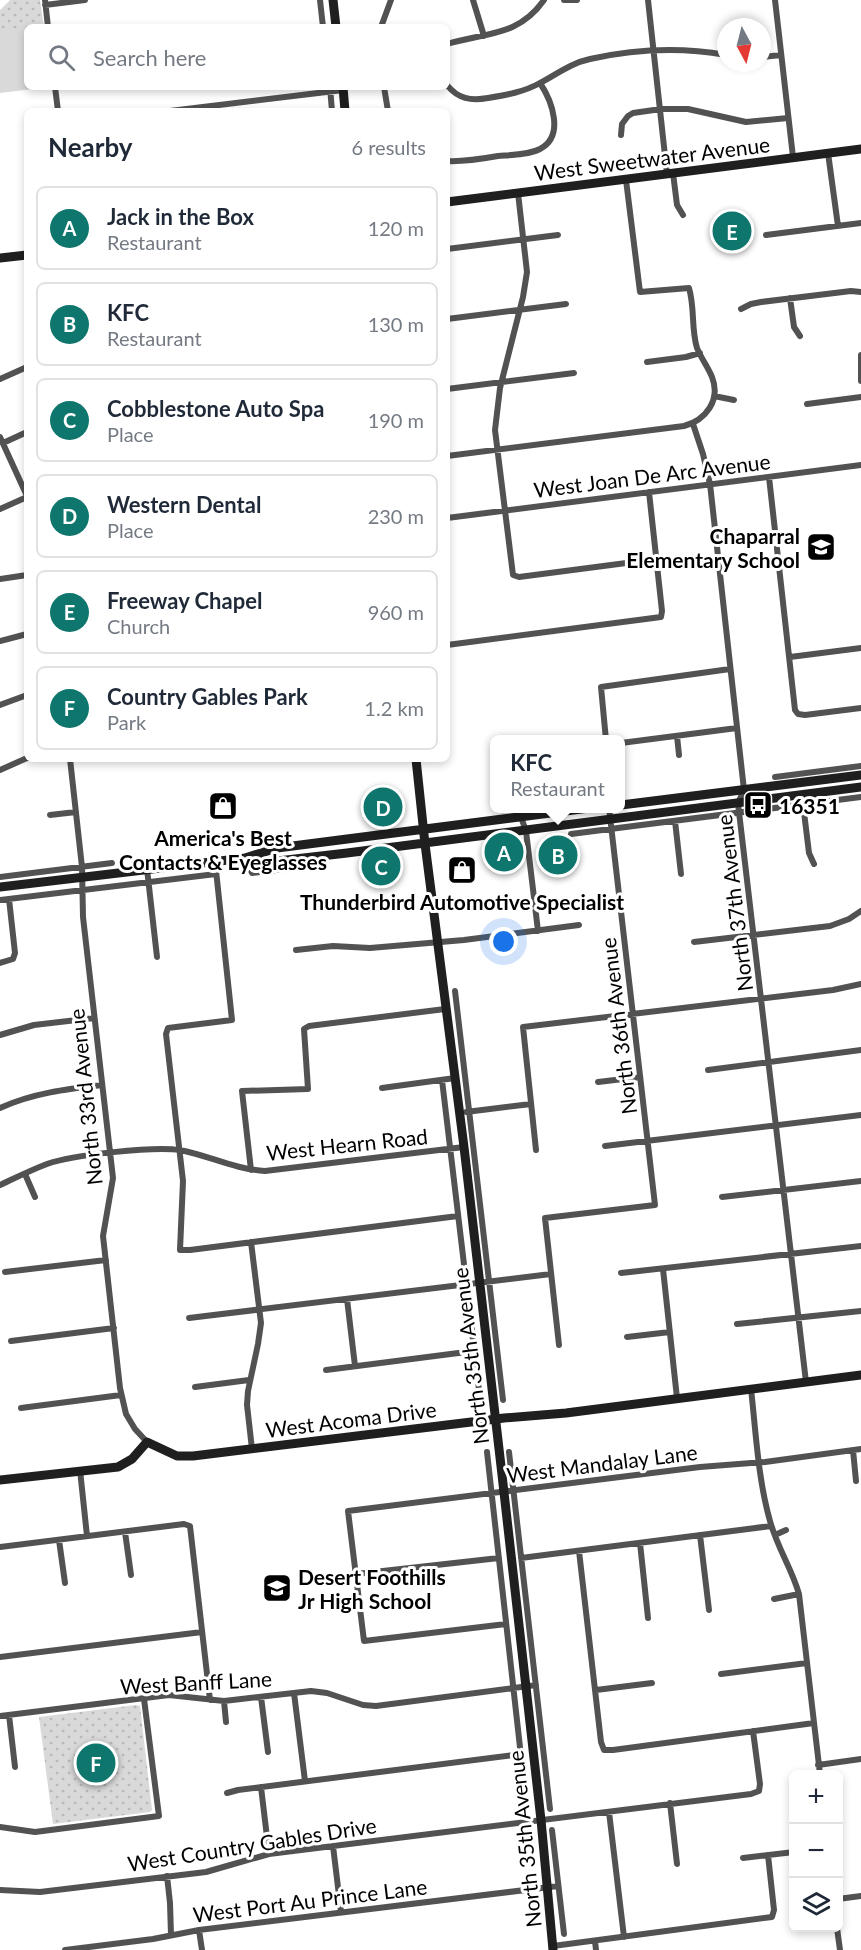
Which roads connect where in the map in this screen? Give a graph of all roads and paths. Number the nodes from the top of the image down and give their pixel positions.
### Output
1 (85, 0) edge
2 (320, 0) edge
3 (333, 0) edge
4 (391, 0) edge
5 (472, 0) edge
6 (544, 0) edge
7 (564, 0) edge
8 (577, 0) edge
9 (648, 0) edge
10 (775, 0) edge
11 (45, 2) edge
12 (48, 24) edge
13 (323, 24) edge
14 (336, 24) edge
15 (382, 24) edge
16 (484, 36) junction
17 (450, 43) edge
18 (653, 51) junction
19 (717, 54) edge
20 (781, 55) junction
21 (771, 56) edge
22 (540, 82) junction
23 (450, 89) edge
24 (56, 90) edge
25 (323, 90) edge
26 (330, 90) edge
27 (343, 90) edge
28 (384, 90) edge
29 (58, 108) edge
30 (192, 108) edge
31 (332, 108) edge
32 (345, 108) edge
33 (388, 108) edge
34 (661, 109) junction
35 (788, 118) junction
36 (621, 135) dead end
37 (548, 143) junction
38 (555, 147) dead end
39 (861, 149) edge
40 (828, 153) junction
41 (793, 157) junction
42 (450, 160) edge
43 (670, 173) junction
44 (626, 180) junction
45 (518, 193) junction
46 (450, 202) edge
47 (683, 215) dead end
48 (861, 223) edge
49 (838, 226) junction
50 (558, 235) dead end
51 (766, 235) dead end
52 (525, 239) junction
53 (450, 249) edge
54 (24, 255) edge
55 (0, 258) edge
56 (861, 292) edge
57 (790, 298) junction
58 (566, 304) dead end
59 (741, 309) dead end
60 (520, 310) junction
61 (450, 319) edge
62 (800, 336) dead end
63 (700, 353) junction
64 (861, 355) edge
65 (647, 362) dead end
66 (24, 368) edge
67 (574, 373) dead end
68 (0, 379) edge
69 (861, 381) edge
70 (502, 382) junction
71 (450, 389) edge
72 (714, 396) junction
73 (861, 397) edge
74 (734, 400) dead end
75 (807, 404) dead end
76 (693, 423) junction
77 (24, 433) edge
78 (1, 440) edge
79 (497, 449) junction
80 (450, 456) edge
81 (861, 465) edge
82 (769, 477) junction
83 (710, 484) junction
84 (24, 490) edge
85 (649, 492) junction
86 (24, 498) edge
87 (0, 509) edge
88 (505, 510) junction
89 (450, 518) edge
90 (657, 559) junction
91 (24, 575) edge
92 (0, 579) edge
93 (24, 635) edge
94 (0, 641) edge
95 (450, 645) edge
96 (861, 648) edge
97 (790, 657) junction
98 (730, 669) junction
99 (24, 696) edge
100 (0, 705) edge
101 (861, 708) edge
102 (737, 728) junction
103 (606, 735) edge
104 (677, 736) junction
105 (625, 742) edge
106 (679, 755) dead end
107 (24, 759) edge
108 (70, 762) edge
109 (416, 762) edge
110 (861, 766) edge
111 (0, 770) edge
112 (861, 775) edge
113 (780, 779) junction
114 (861, 787) edge
115 (744, 790) junction
116 (861, 797) edge
117 (803, 804) junction
118 (625, 805) edge
119 (739, 807) junction
120 (76, 812) junction
121 (551, 813) edge
122 (610, 813) edge
123 (50, 815) dead end
124 (521, 817) junction
125 (675, 820) junction
126 (611, 824) junction
127 (423, 830) junction
128 (526, 831) junction
129 (572, 834) dead end
130 (330, 841) junction
131 (424, 844) junction
132 (245, 858) junction
133 (293, 859) junction
134 (215, 861) junction
135 (112, 863) dead end
136 (814, 864) dead end
137 (147, 869) junction
138 (82, 872) junction
139 (216, 874) junction
140 (681, 874) dead end
141 (0, 877) edge
142 (148, 882) junction
143 (0, 887) edge
144 (82, 889) junction
145 (9, 898) junction
146 (0, 900) edge
147 (861, 911) edge
148 (579, 925) dead end
149 (538, 931) junction
150 (754, 935) junction
151 (437, 942) junction
152 (694, 942) dead end
153 (296, 950) dead end
154 (157, 957) dead end
155 (0, 963) edge
156 (861, 984) edge
157 (455, 992) dead end
158 (761, 998) junction
159 (445, 1009) junction
160 (633, 1013) junction
161 (94, 1018) junction
162 (0, 1035) edge
163 (861, 1050) edge
164 (769, 1062) junction
165 (708, 1070) dead end
166 (640, 1077) junction
167 (455, 1078) junction
168 (442, 1080) junction
169 (598, 1082) dead end
170 (102, 1085) junction
171 (382, 1088) dead end
172 (531, 1104) junction
173 (0, 1108) edge
174 (464, 1112) junction
175 (861, 1115) edge
176 (776, 1126) junction
177 (648, 1141) junction
178 (605, 1146) dead end
179 (464, 1147) junction
180 (450, 1149) junction
181 (179, 1150) junction
182 (536, 1150) dead end
183 (111, 1154) junction
184 (250, 1170) junction
185 (25, 1174) junction
186 (861, 1181) edge
187 (0, 1185) edge
188 (784, 1190) junction
189 (35, 1197) dead end
190 (722, 1197) dead end
191 (458, 1216) junction
192 (251, 1242) junction
193 (861, 1246) edge
194 (791, 1254) junction
195 (106, 1260) junction
196 (663, 1269) junction
197 (6, 1272) dead end
198 (621, 1273) dead end
199 (551, 1274) junction
200 (484, 1282) junction
201 (466, 1284) junction
202 (346, 1299) junction
203 (259, 1310) junction
204 (861, 1311) edge
205 (798, 1317) junction
206 (189, 1318) dead end
207 (737, 1324) dead end
208 (114, 1328) junction
209 (670, 1332) junction
210 (627, 1337) dead end
211 (11, 1341) dead end
212 (559, 1345) dead end
213 (474, 1351) junction
214 (355, 1366) junction
215 (326, 1370) dead end
216 (861, 1375) edge
217 (249, 1380) junction
218 (806, 1382) junction
219 (195, 1387) dead end
220 (751, 1389) junction
221 (479, 1390) dead end
222 (121, 1395) junction
223 (677, 1398) junction
224 (503, 1400) dead end
225 (21, 1408) dead end
226 (495, 1419) junction
227 (147, 1442) junction
228 (252, 1449) junction
229 (861, 1449) edge
230 (853, 1450) junction
231 (487, 1452) dead end
232 (509, 1452) dead end
233 (760, 1462) junction
234 (80, 1470) junction
235 (0, 1480) edge
236 (856, 1481) dead end
237 (508, 1492) junction
238 (491, 1494) junction
239 (771, 1526) junction
240 (786, 1530) dead end
241 (125, 1532) junction
242 (700, 1535) junction
243 (775, 1535) junction
244 (87, 1536) junction
245 (59, 1540) junction
246 (640, 1543) junction
247 (0, 1548) edge
248 (579, 1551) junction
249 (499, 1558) junction
250 (521, 1558) junction
251 (356, 1574) junction
252 (131, 1575) dead end
253 (65, 1583) dead end
254 (799, 1594) junction
255 (774, 1599) dead end
256 (709, 1610) dead end
257 (648, 1618) dead end
258 (506, 1624) junction
259 (202, 1632) junction
260 (0, 1657) edge
261 (807, 1663) junction
262 (721, 1674) dead end
263 (652, 1683) dead end
264 (531, 1686) junction
265 (513, 1688) junction
266 (596, 1690) junction
267 (294, 1693) junction
268 (261, 1697) junction
269 (144, 1699) junction
270 (210, 1700) junction
271 (224, 1701) junction
272 (9, 1715) junction
273 (0, 1716) edge
274 (226, 1722) dead end
275 (814, 1723) junction
276 (753, 1731) junction
277 (268, 1752) dead end
278 (521, 1754) junction
279 (861, 1759) edge
280 (818, 1765) junction
281 (15, 1767) dead end
282 (819, 1770) edge
283 (305, 1781) junction
284 (261, 1787) junction
285 (525, 1792) dead end
286 (227, 1793) dead end
287 (670, 1803) junction
288 (550, 1809) dead end
289 (609, 1812) junction
290 (541, 1820) junction
291 (0, 1827) edge
292 (552, 1830) dead end
293 (333, 1846) junction
294 (789, 1853) edge
295 (269, 1854) junction
296 (768, 1855) junction
297 (743, 1858) dead end
298 (677, 1864) dead end
299 (166, 1876) junction
300 (558, 1886) junction
301 (547, 1887) junction
302 (0, 1890) edge
303 (861, 1896) edge
304 (843, 1898) edge
305 (341, 1912) junction
306 (199, 1930) junction
307 (838, 1932) edge
308 (564, 1934) dead end
309 (171, 1935) junction
310 (624, 1937) junction
311 (595, 1941) junction
312 (553, 1948) edge
313 (65, 1950) edge
314 (202, 1950) edge
315 (596, 1950) edge
316 (840, 1950) edge

1 - 11 street
2 - 13 street
3 - 14 main road
4 - 15 street
5 - 16 street
6 - 16 street
7 - 8 street
9 - 18 street
10 - 20 street
11 - 12 street
16 - 17 street
18 - 19 street
18 - 22 street
18 - 34 street
20 - 21 street
20 - 35 street
22 - 23 street
22 - 37 street
24 - 29 street
25 - 30 street
26 - 31 street
27 - 32 main road
28 - 33 street
34 - 35 street
34 - 36 street
34 - 43 street
35 - 41 street
37 - 38 street
37 - 42 street
39 - 40 main road, West Sweetwater Avenue
40 - 41 main road, West Sweetwater Avenue
40 - 49 street
41 - 43 main road, West Sweetwater Avenue
43 - 44 main road, West Sweetwater Avenue
43 - 47 street
44 - 45 main road, West Sweetwater Avenue
44 - 63 street
45 - 46 main road, West Sweetwater Avenue
45 - 52 street
48 - 49 street
49 - 51 street
50 - 52 street
52 - 53 street
52 - 60 street
54 - 55 main road
56 - 57 street
57 - 59 street
57 - 62 street
58 - 60 street
60 - 61 street
60 - 70 street
63 - 65 street
63 - 72 street
64 - 69 street
66 - 68 street
67 - 70 street
70 - 71 street
70 - 79 street
72 - 74 street
72 - 76 street
73 - 75 street
76 - 79 street
76 - 83 street, North 37th Avenue
77 - 78 street
78 - 84 street
79 - 80 street
79 - 88 street
81 - 82 street, West Joan De Arc Avenue
82 - 83 street, West Joan De Arc Avenue
82 - 97 street
83 - 85 street, West Joan De Arc Avenue
83 - 98 street, North 37th Avenue
85 - 88 street, West Joan De Arc Avenue
85 - 90 street
86 - 87 street
88 - 89 street, West Joan De Arc Avenue
88 - 90 street
90 - 95 street
91 - 92 street
93 - 94 street
96 - 97 street
97 - 101 street
98 - 102 street, North 37th Avenue
98 - 103 street
99 - 100 street
102 - 104 street
102 - 115 street, North 37th Avenue
104 - 105 street
104 - 106 street
107 - 111 street
108 - 120 street, North 33rd Avenue
109 - 127 main road, North 35th Avenue
110 - 113 street
112 - 113 main road
113 - 115 main road
114 - 119 main road
115 - 118 main road
115 - 119 street, North 37th Avenue
116 - 117 street
117 - 119 street
117 - 136 street
119 - 125 street
119 - 126 main road
119 - 150 street, North 37th Avenue
120 - 123 street
120 - 138 street, North 33rd Avenue
121 - 124 main road
122 - 126 street, North 36th Avenue
124 - 127 main road
124 - 128 street
125 - 126 street
125 - 140 street
126 - 128 main road
126 - 129 street
126 - 160 street, North 36th Avenue
127 - 130 main road
127 - 131 main road, North 35th Avenue
128 - 131 main road
128 - 149 street
130 - 132 main road
130 - 133 main road
131 - 133 main road
131 - 151 main road, North 35th Avenue
132 - 133 main road
132 - 134 main road
134 - 137 main road
134 - 139 street
135 - 138 street
137 - 138 main road
137 - 142 street
138 - 141 street
138 - 143 main road
138 - 144 street, North 33rd Avenue
139 - 142 street
139 - 181 street
142 - 144 street
142 - 154 street
144 - 145 street
144 - 161 street, North 33rd Avenue
145 - 146 street
145 - 155 street
147 - 150 street
148 - 149 street
149 - 151 street
150 - 152 street
150 - 158 street, North 37th Avenue
151 - 153 street
151 - 159 main road, North 35th Avenue
156 - 158 street
157 - 174 street, North 35th Avenue
158 - 160 street
158 - 164 street, North 37th Avenue
159 - 167 main road, North 35th Avenue
159 - 184 street
160 - 166 street, North 36th Avenue
160 - 172 street
161 - 162 street
161 - 170 street, North 33rd Avenue
163 - 164 street
164 - 165 street
164 - 176 street, North 37th Avenue
166 - 169 street
166 - 177 street, North 36th Avenue
167 - 168 street
167 - 174 main road, North 35th Avenue
168 - 171 street
168 - 180 street, North 35th Avenue
170 - 173 street
170 - 183 street, North 33rd Avenue
172 - 174 street
172 - 182 street
174 - 179 main road, North 35th Avenue
174 - 200 street, North 35th Avenue
175 - 176 street
176 - 177 street
176 - 188 street, North 37th Avenue
177 - 178 street
177 - 199 street, North 36th Avenue
179 - 180 street, West Hearn Road
179 - 200 main road, North 35th Avenue
180 - 184 street, West Hearn Road
180 - 191 street, North 35th Avenue
181 - 183 street, West Hearn Road
181 - 184 street, West Hearn Road
181 - 192 street
183 - 185 street, West Hearn Road
183 - 195 street, North 33rd Avenue
185 - 187 street, West Hearn Road
185 - 189 street
186 - 188 street
188 - 190 street
188 - 194 street, North 37th Avenue
191 - 192 street
191 - 201 street, North 35th Avenue
192 - 203 street
193 - 194 street
194 - 196 street
194 - 205 street, North 37th Avenue
195 - 197 street
195 - 208 street, North 33rd Avenue
196 - 198 street
196 - 209 street
199 - 200 street
199 - 212 street
200 - 201 street
200 - 224 street, North 35th Avenue
200 - 226 main road, North 35th Avenue
201 - 202 street
201 - 213 street, North 35th Avenue
202 - 203 street
202 - 214 street
203 - 206 street
203 - 217 street
204 - 205 street
205 - 207 street
205 - 218 street, North 37th Avenue
208 - 211 street
208 - 222 street, North 33rd Avenue
209 - 210 street
209 - 223 street
213 - 214 street
213 - 221 street, North 35th Avenue
214 - 215 street
216 - 218 main road, West Acoma Drive
217 - 219 street
217 - 228 street
218 - 220 main road, West Acoma Drive
220 - 223 main road, West Acoma Drive
220 - 233 street
222 - 225 street
222 - 227 street, North 33rd Avenue
223 - 226 main road, West Acoma Drive
226 - 228 main road, West Acoma Drive
226 - 237 main road, North 35th Avenue
227 - 228 main road, West Acoma Drive
227 - 234 main road
229 - 230 street, West Mandalay Lane
230 - 233 street, West Mandalay Lane
230 - 236 street
231 - 238 street, North 35th Avenue
232 - 237 street, North 35th Avenue
233 - 237 street, West Mandalay Lane
233 - 239 street
234 - 235 main road
234 - 244 street
237 - 238 street, West Mandalay Lane
237 - 250 street, North 35th Avenue
237 - 264 main road, North 35th Avenue
238 - 249 street, North 35th Avenue
238 - 251 street, West Mandalay Lane
239 - 242 street
239 - 243 street
240 - 243 street
241 - 244 street
241 - 252 street
241 - 259 street
242 - 246 street
242 - 256 street
243 - 254 street
244 - 245 street
245 - 247 street
245 - 253 street
246 - 248 street
246 - 257 street
248 - 250 street
248 - 266 street
249 - 251 street
249 - 258 street, North 35th Avenue
250 - 264 street, North 35th Avenue
251 - 258 street
254 - 255 street
254 - 261 street
258 - 265 street, North 35th Avenue
259 - 260 street
259 - 270 street
261 - 262 street
261 - 275 street
263 - 266 street
264 - 265 street, West Banff Lane
264 - 288 street, North 35th Avenue
264 - 290 main road, North 35th Avenue
265 - 267 street, West Banff Lane
265 - 278 street, North 35th Avenue
266 - 276 street
267 - 268 street, West Banff Lane
267 - 283 street
268 - 271 street, West Banff Lane
268 - 277 street
269 - 270 street, West Banff Lane
269 - 272 street, West Banff Lane
269 - 291 street
270 - 271 street, West Banff Lane
271 - 274 street
272 - 273 street, West Banff Lane
272 - 281 street
275 - 276 street
275 - 280 street
276 - 287 street, West Country Gables Drive
278 - 283 street
278 - 285 street, North 35th Avenue
279 - 280 street
280 - 282 street
283 - 284 street
284 - 286 street
284 - 295 street
287 - 289 street, West Country Gables Drive
287 - 298 street
289 - 290 street, West Country Gables Drive
289 - 310 street
290 - 293 street, West Country Gables Drive
290 - 301 main road, North 35th Avenue
292 - 300 street, North 35th Avenue
293 - 295 street, West Country Gables Drive
293 - 305 street
294 - 296 street
295 - 299 street, West Country Gables Drive
296 - 297 street
296 - 310 street
299 - 302 street, West Country Gables Drive
299 - 309 street
300 - 301 street, West Port Au Prince Lane
300 - 308 street, North 35th Avenue
301 - 305 street, West Port Au Prince Lane
301 - 312 main road, North 35th Avenue
303 - 304 street
305 - 306 street, West Port Au Prince Lane
306 - 309 street, West Port Au Prince Lane
306 - 314 street
307 - 316 street
309 - 313 street, West Port Au Prince Lane
310 - 311 street
311 - 312 street
311 - 315 street

